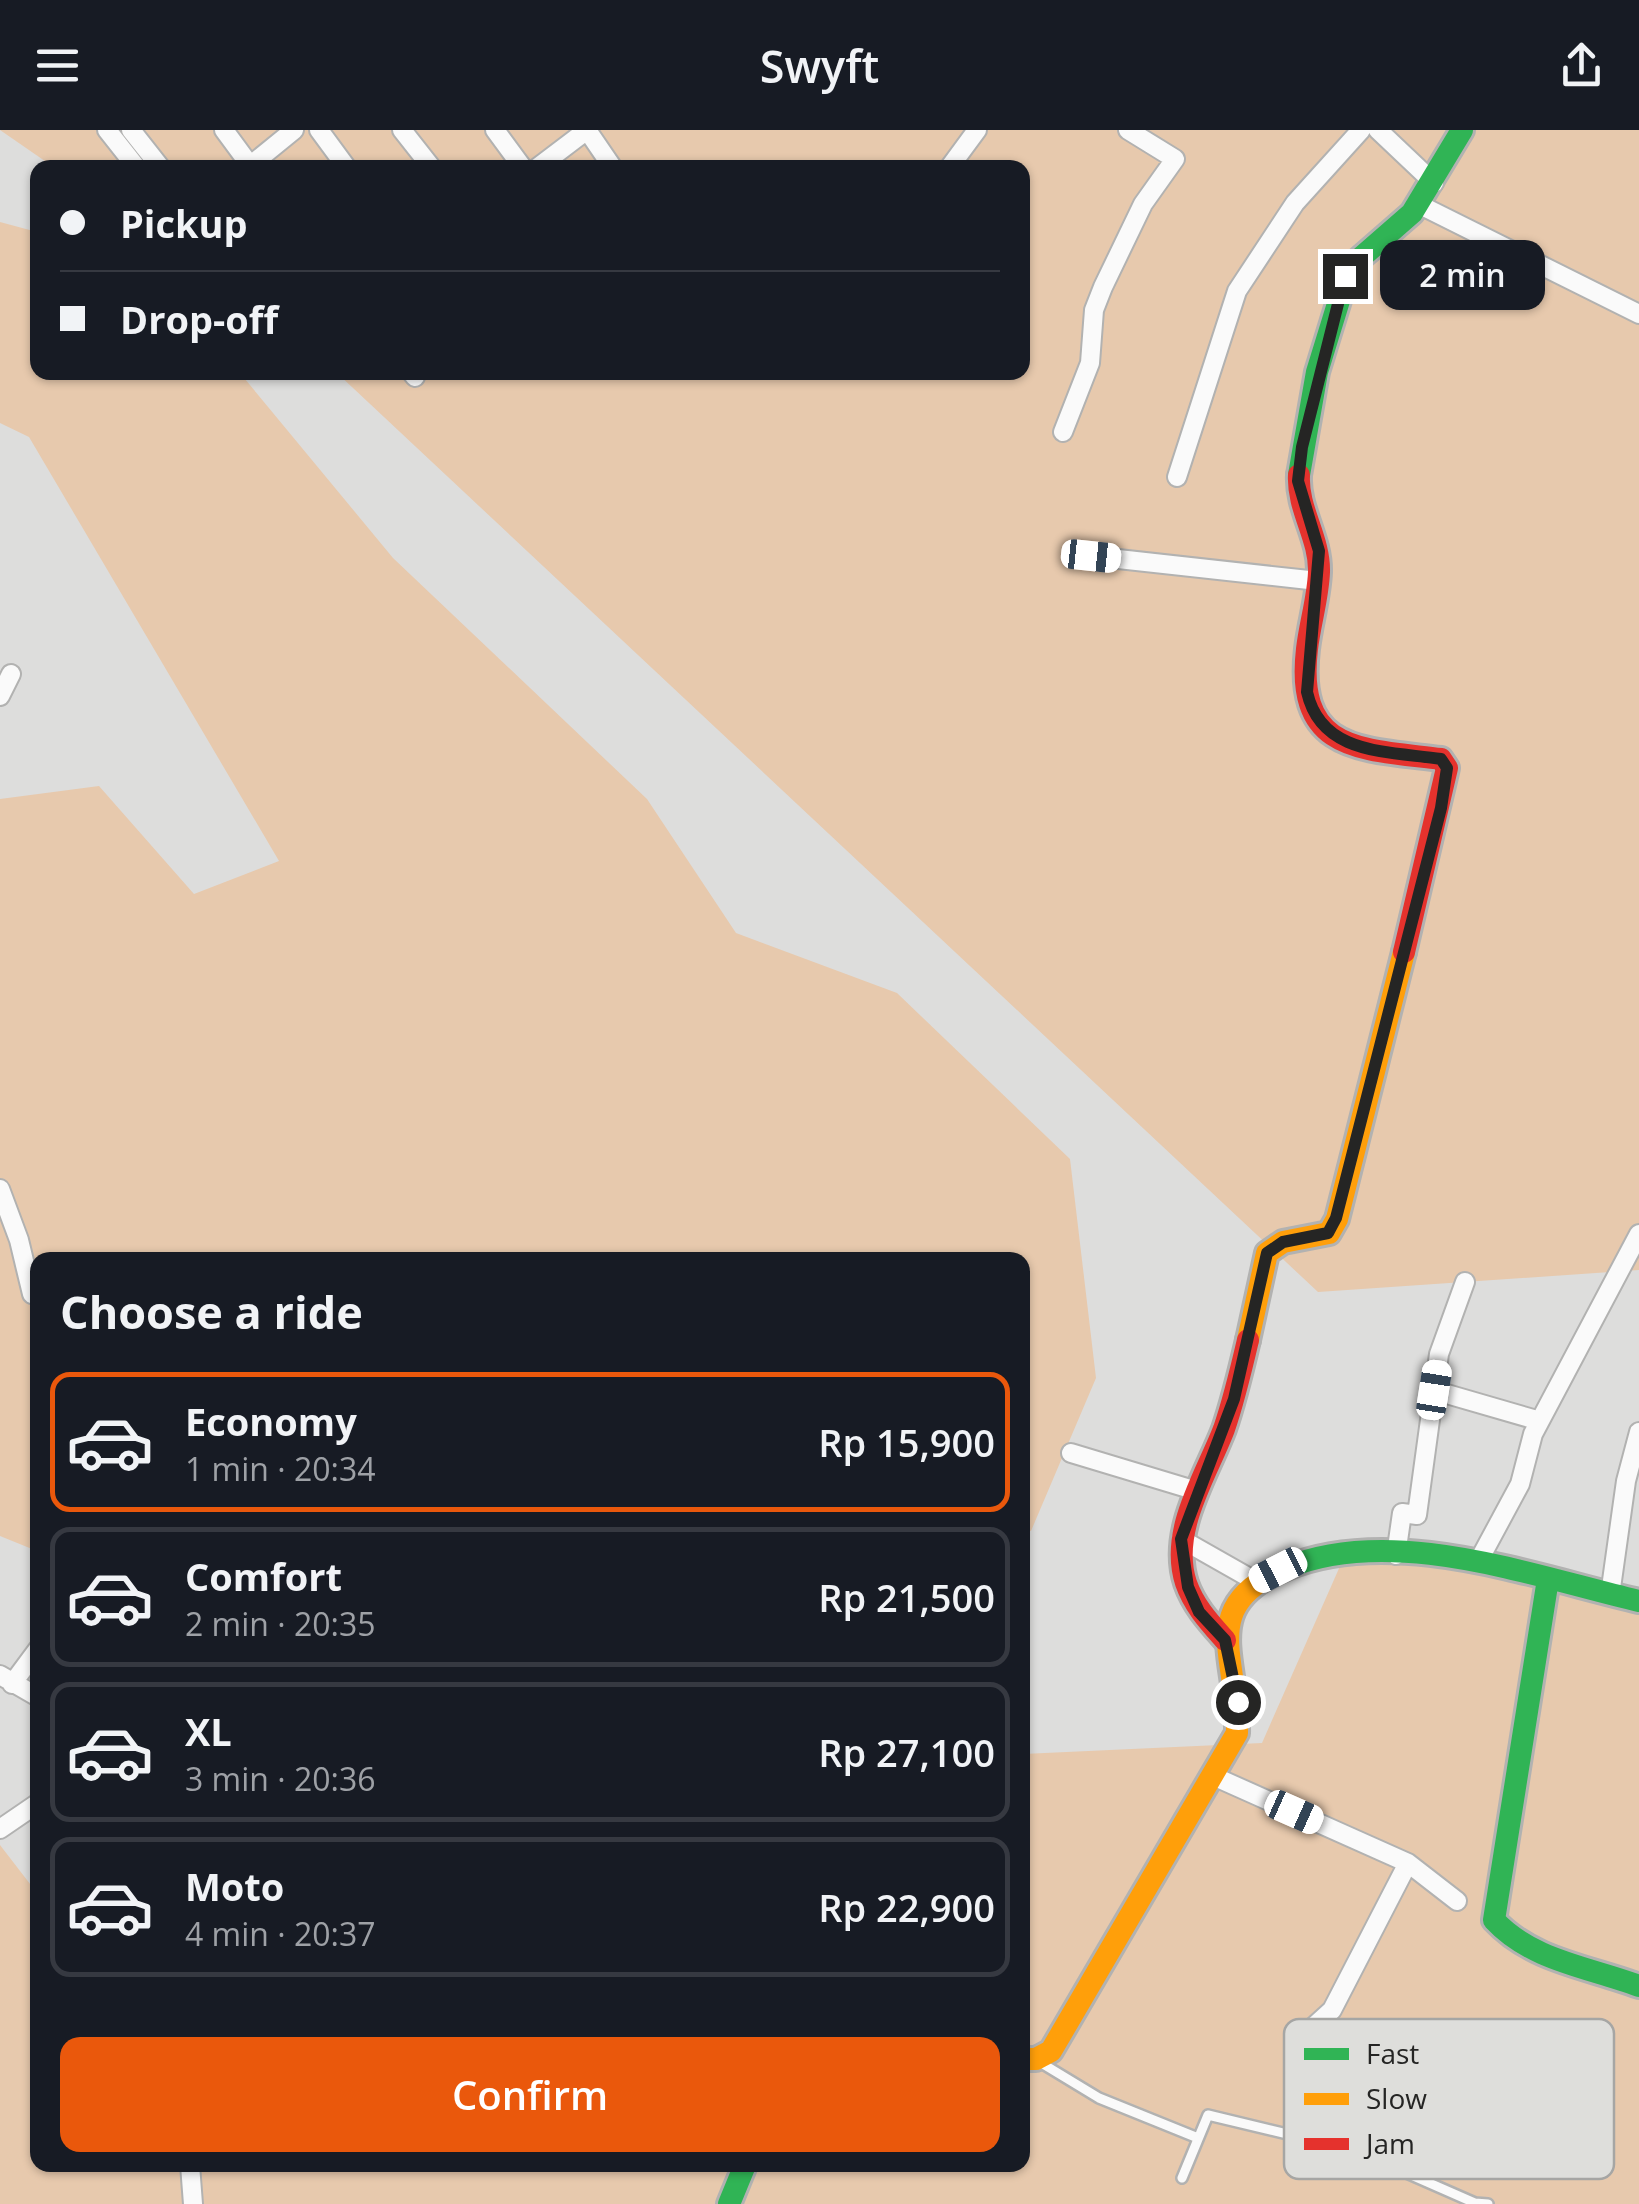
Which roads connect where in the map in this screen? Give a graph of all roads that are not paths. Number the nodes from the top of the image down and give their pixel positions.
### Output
1 (107, 130) edge
2 (131, 130) edge
3 (224, 130) edge
4 (294, 130) edge
5 (319, 130) edge
6 (402, 130) edge
7 (495, 130) edge
8 (587, 130) edge
9 (977, 130) edge
10 (1128, 130) edge
11 (1360, 130) edge
12 (1378, 130) edge
13 (1462, 130) edge
14 (130, 160) edge
15 (155, 160) edge
16 (247, 160) edge
17 (259, 160) edge
18 (341, 160) edge
19 (426, 160) edge
20 (516, 160) edge
21 (548, 160) edge
22 (608, 160) edge
23 (955, 160) edge
24 (1434, 183) junction
25 (1416, 203) junction
26 (1639, 314) edge
27 (1063, 432) dead end
28 (1177, 476) dead end
29 (1091, 556) dead end
30 (1318, 581) junction
31 (11, 674) dead end
32 (0, 696) edge
33 (0, 1189) edge
34 (1639, 1234) edge
35 (1464, 1282) dead end
36 (30, 1286) edge
37 (1434, 1390) junction
38 (1540, 1421) junction
39 (1639, 1432) edge
40 (1071, 1453) dead end
41 (1197, 1491) junction
42 (1181, 1539) junction
43 (1396, 1555) junction
44 (1478, 1562) junction
45 (1548, 1579) junction
46 (1255, 1582) junction
47 (1610, 1595) junction
48 (1639, 1601) edge
49 (1225, 1640) junction
50 (30, 1657) edge
51 (6, 1680) edge
52 (30, 1692) edge
53 (1213, 1776) junction
54 (30, 1809) edge
55 (0, 1829) edge
56 (1408, 1863) junction
57 (1458, 1900) dead end
58 (1639, 1986) edge
59 (1322, 2019) edge
60 (1030, 2058) edge
61 (1030, 2060) edge
62 (1284, 2133) edge
63 (1198, 2138) junction
64 (190, 2172) edge
65 (741, 2172) edge
66 (1182, 2178) dead end
67 (1420, 2179) edge
68 (192, 2204) edge
69 (730, 2204) edge
70 (1488, 2204) edge

1 - 14 street
2 - 15 street
3 - 16 street
4 - 17 street
5 - 18 street
6 - 19 street
7 - 20 street
8 - 21 street
8 - 22 street
9 - 23 street
10 - 27 street
11 - 28 street
12 - 24 street
13 - 24 street
24 - 25 street
25 - 26 street
25 - 30 street
29 - 30 street
30 - 41 street
31 - 32 street
33 - 36 street
34 - 38 street
35 - 37 street
37 - 38 street
37 - 43 street
38 - 44 street
39 - 47 street
40 - 41 street
41 - 42 street
42 - 46 street
42 - 49 street
43 - 44 street
43 - 46 street
44 - 45 street
45 - 47 street
45 - 58 street
46 - 49 street
47 - 48 street
49 - 53 street
50 - 51 street
51 - 52 street
53 - 56 street
53 - 60 street
54 - 55 street
56 - 57 street
56 - 59 street
61 - 63 lane
62 - 63 lane
63 - 66 lane
64 - 68 street
65 - 69 street
67 - 70 lane

